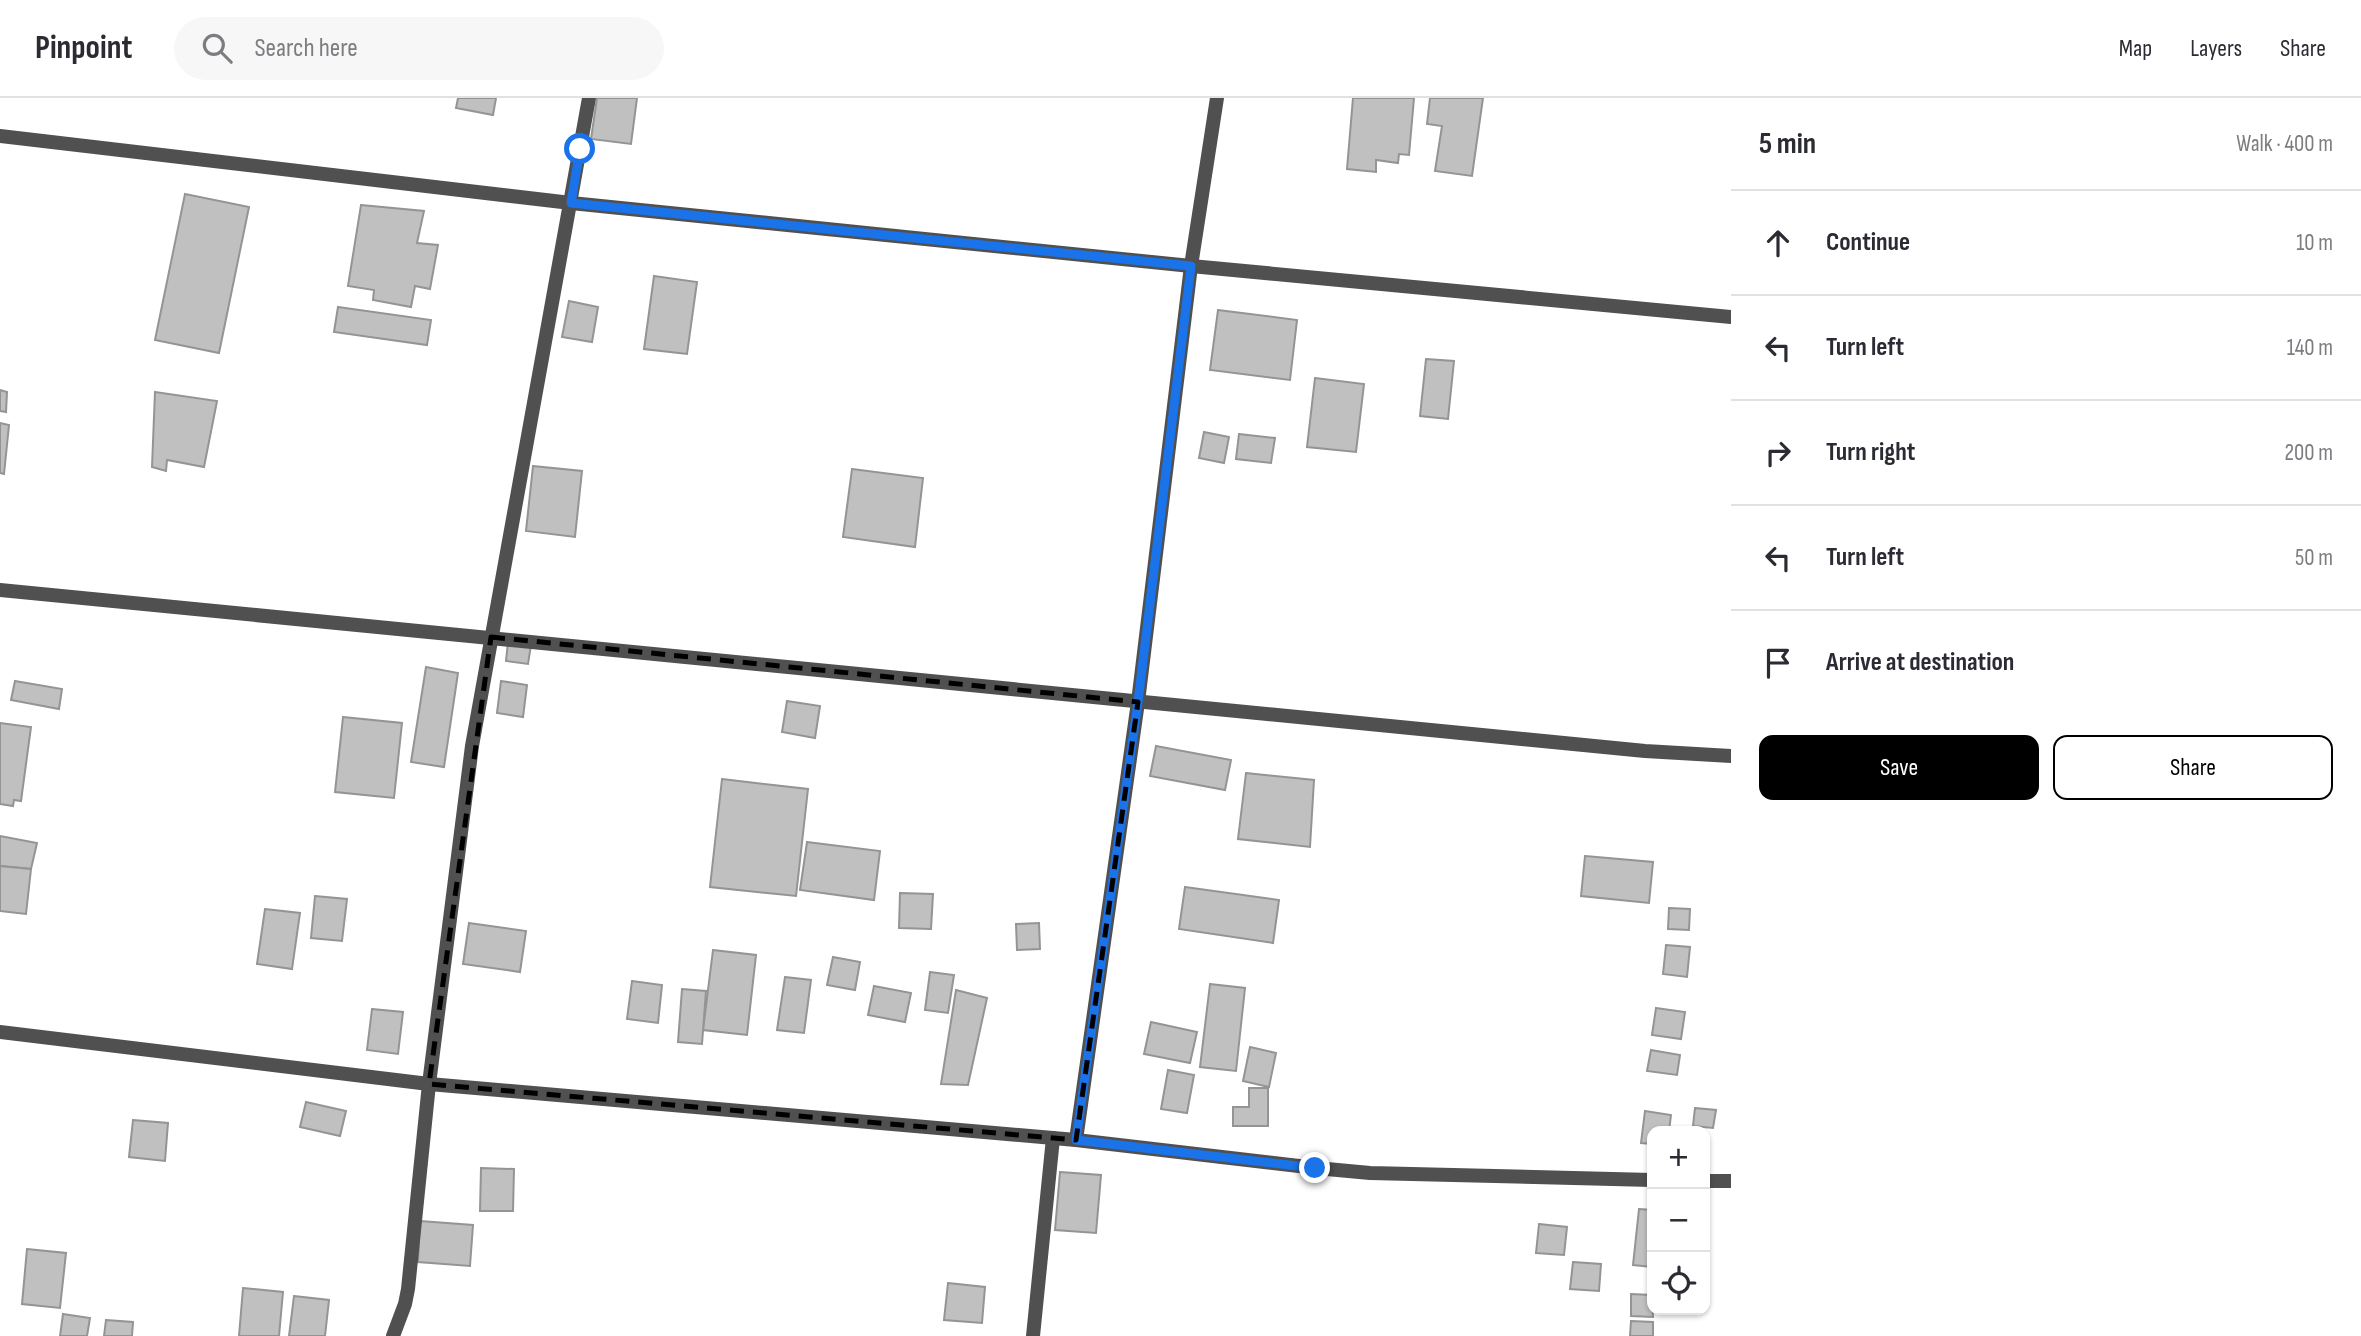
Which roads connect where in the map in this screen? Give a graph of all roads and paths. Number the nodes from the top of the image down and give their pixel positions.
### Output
1 (589, 98) edge
2 (1217, 98) edge
3 (0, 136) edge
4 (571, 203) junction
5 (1191, 266) junction
6 (1731, 317) edge
7 (0, 590) edge
8 (491, 637) junction
9 (1138, 702) junction
10 (1731, 755) edge
11 (0, 1032) edge
12 (429, 1084) junction
13 (1053, 1138) junction
14 (1076, 1140) junction
15 (1647, 1180) edge
16 (1710, 1181) edge
17 (1731, 1181) edge
18 (393, 1336) edge
19 (1033, 1336) edge

1 - 4 street
2 - 5 street
3 - 4 street
4 - 5 street
4 - 8 street
5 - 6 street
5 - 9 street
7 - 8 street
8 - 9 street
8 - 12 street
9 - 10 street
9 - 14 street
11 - 12 street
12 - 13 street
12 - 18 street
13 - 14 street
13 - 19 street
14 - 15 street
16 - 17 street

